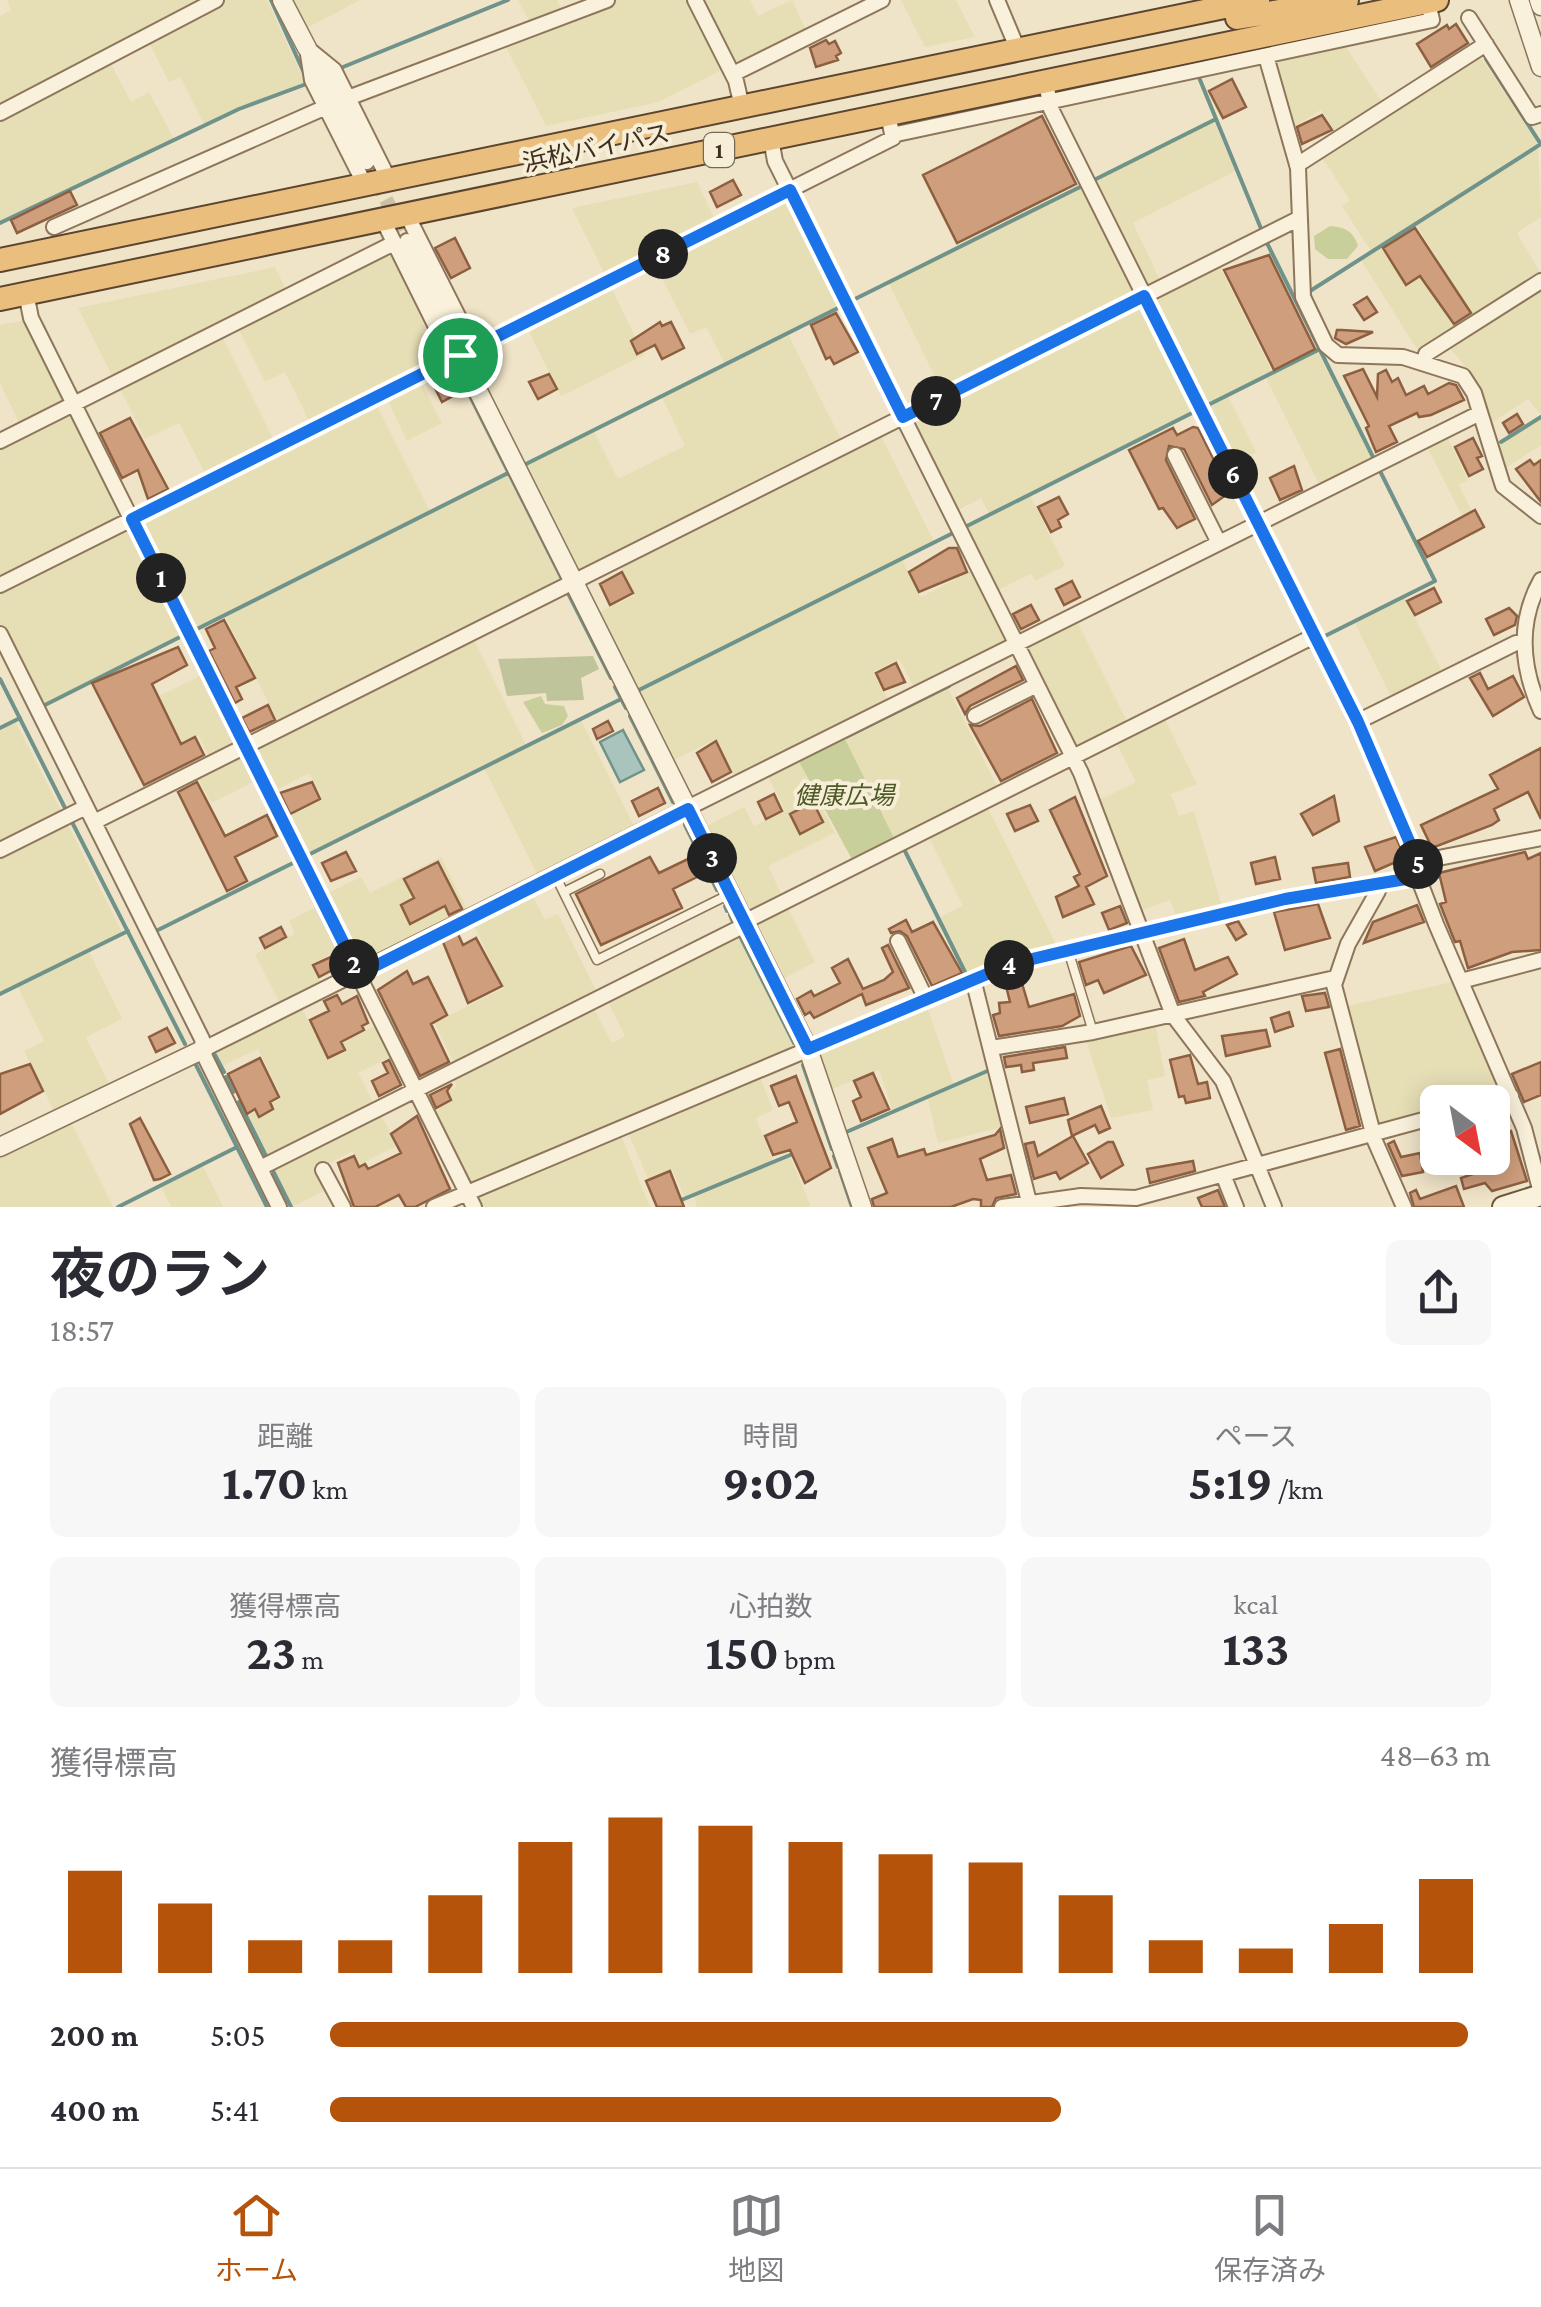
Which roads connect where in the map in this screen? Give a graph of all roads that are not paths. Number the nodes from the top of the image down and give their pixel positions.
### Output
1 (216, 0) edge
2 (282, 0) edge
3 (607, 0) edge
4 (695, 0) edge
5 (882, 0) edge
6 (997, 0) edge
7 (1258, 0) edge
8 (1347, 0) edge
9 (1519, 0) edge
10 (1432, 1) edge
11 (1469, 18) dead end
12 (1050, 43) junction
13 (1486, 44) junction
14 (307, 48) junction
15 (1018, 50) junction
16 (1266, 56) junction
17 (1541, 66) edge
18 (1175, 67) junction
19 (732, 74) junction
20 (1048, 93) junction
21 (348, 98) junction
22 (326, 107) junction
23 (742, 107) junction
24 (0, 113) edge
25 (1541, 114) edge
26 (890, 125) junction
27 (771, 140) junction
28 (1297, 165) junction
29 (366, 174) junction
30 (389, 180) junction
31 (790, 190) junction
32 (407, 215) junction
33 (1300, 218) junction
34 (382, 220) junction
35 (54, 227) dead end
36 (400, 242) junction
37 (0, 260) edge
38 (1541, 281) edge
39 (26, 294) junction
40 (1144, 296) junction
41 (0, 299) edge
42 (460, 355) junction
43 (1424, 363) junction
44 (74, 404) junction
45 (1480, 412) junction
46 (903, 417) junction
47 (0, 440) edge
48 (1175, 456) dead end
49 (1541, 516) edge
50 (132, 519) junction
51 (1258, 523) junction
52 (1219, 543) junction
53 (1541, 580) edge
54 (574, 582) junction
55 (0, 585) edge
56 (0, 634) edge
57 (1314, 636) junction
58 (1524, 643) junction
59 (1016, 644) junction
60 (1037, 685) junction
61 (1541, 711) edge
62 (975, 716) dead end
63 (1358, 722) junction
64 (245, 746) junction
65 (1072, 757) junction
66 (86, 807) junction
67 (688, 809) junction
68 (94, 822) junction
69 (1541, 838) edge
70 (0, 850) edge
71 (1418, 869) junction
72 (600, 874) dead end
73 (555, 875) junction
74 (1377, 885) junction
75 (564, 892) junction
76 (730, 894) junction
77 (744, 923) junction
78 (1144, 934) junction
79 (898, 941) dead end
80 (1068, 950) junction
81 (1541, 960) edge
82 (359, 974) junction
83 (1335, 978) junction
84 (973, 979) junction
85 (1460, 981) junction
86 (926, 999) junction
87 (1173, 1014) junction
88 (1093, 1032) junction
89 (991, 1048) junction
90 (204, 1049) junction
91 (808, 1049) junction
92 (416, 1089) junction
93 (1511, 1096) joint
94 (1420, 1121) edge
95 (1373, 1135) junction
96 (0, 1148) edge
97 (1258, 1167) junction
98 (260, 1168) junction
99 (323, 1170) dead end
100 (1224, 1177) junction
101 (1541, 1194) edge
102 (471, 1200) edge
103 (1029, 1202) junction
104 (279, 1207) edge
105 (343, 1207) edge
106 (434, 1207) edge
107 (862, 1207) edge
108 (1002, 1207) edge
109 (1236, 1207) edge
110 (1274, 1207) edge
111 (1404, 1207) edge
112 (1506, 1207) edge

1 - 24 street
2 - 14 street
3 - 21 street
4 - 19 street
5 - 19 street
6 - 15 street
7 - 12 highway, 浜松バイパス / 1
8 - 12 highway
9 - 17 street
10 - 16 street
10 - 18 highway, 浜松バイパス / 1
11 - 13 street
12 - 15 highway, 浜松バイパス / 1
13 - 25 street
13 - 28 street
14 - 21 street
14 - 22 street
14 - 29 street
15 - 23 highway, 浜松バイパス / 1
16 - 18 street
16 - 28 street
18 - 20 highway, 浜松バイパス / 1
19 - 23 street
20 - 26 highway, 浜松バイパス / 1
20 - 40 street
21 - 30 street
22 - 29 street
22 - 35 street
23 - 30 highway, 浜松バイパス / 1
26 - 27 highway, 浜松バイパス / 1
26 - 31 street
27 - 31 street
27 - 32 highway, 浜松バイパス / 1
28 - 33 street
29 - 30 highway, 浜松バイパス / 1
29 - 37 highway, 浜松バイパス / 1
31 - 42 street
31 - 46 street
32 - 34 highway, 浜松バイパス / 1
32 - 42 street
33 - 40 street
33 - 43 street
34 - 36 street
34 - 39 highway, 浜松バイパス / 1
36 - 42 street
36 - 44 street
38 - 43 street
39 - 41 highway, 浜松バイパス / 1
39 - 44 street
40 - 46 street
40 - 51 street
42 - 50 street
42 - 54 street
43 - 45 street
44 - 47 street
44 - 50 street
45 - 49 street
45 - 51 street
46 - 54 street
46 - 59 street
48 - 52 street
50 - 55 street
50 - 64 street
51 - 52 street
51 - 57 street
52 - 59 street
53 - 58 street
54 - 64 street
54 - 67 street
56 - 66 street
57 - 63 street
57 - 65 street
58 - 61 street
58 - 63 street
59 - 60 street
59 - 67 street
60 - 62 street
60 - 65 street
63 - 71 street
64 - 68 street
64 - 82 street
65 - 77 street
65 - 78 street
66 - 68 street
66 - 70 street
67 - 73 street
67 - 76 street
68 - 90 street
69 - 71 street
71 - 74 street
71 - 85 street
72 - 75 lane
73 - 75 lane
73 - 82 street
74 - 78 street
74 - 83 street
75 - 76 lane
76 - 77 street
77 - 91 street
77 - 92 street
78 - 80 street
78 - 87 street
79 - 86 street
80 - 84 street
80 - 88 lane
81 - 85 street
82 - 90 street
82 - 92 street
83 - 87 street
83 - 95 street
84 - 86 street
84 - 89 street
85 - 93 street
86 - 91 street
87 - 88 street
87 - 97 street
88 - 89 street
89 - 103 street
90 - 96 street
90 - 98 street
91 - 102 street
91 - 107 street
92 - 98 street
92 - 102 street
93 - 101 street
94 - 95 street
95 - 97 street
95 - 111 street
97 - 100 street
97 - 110 street
98 - 104 street
99 - 105 street
100 - 103 street
100 - 109 street
101 - 112 main road
102 - 106 street
103 - 108 street

